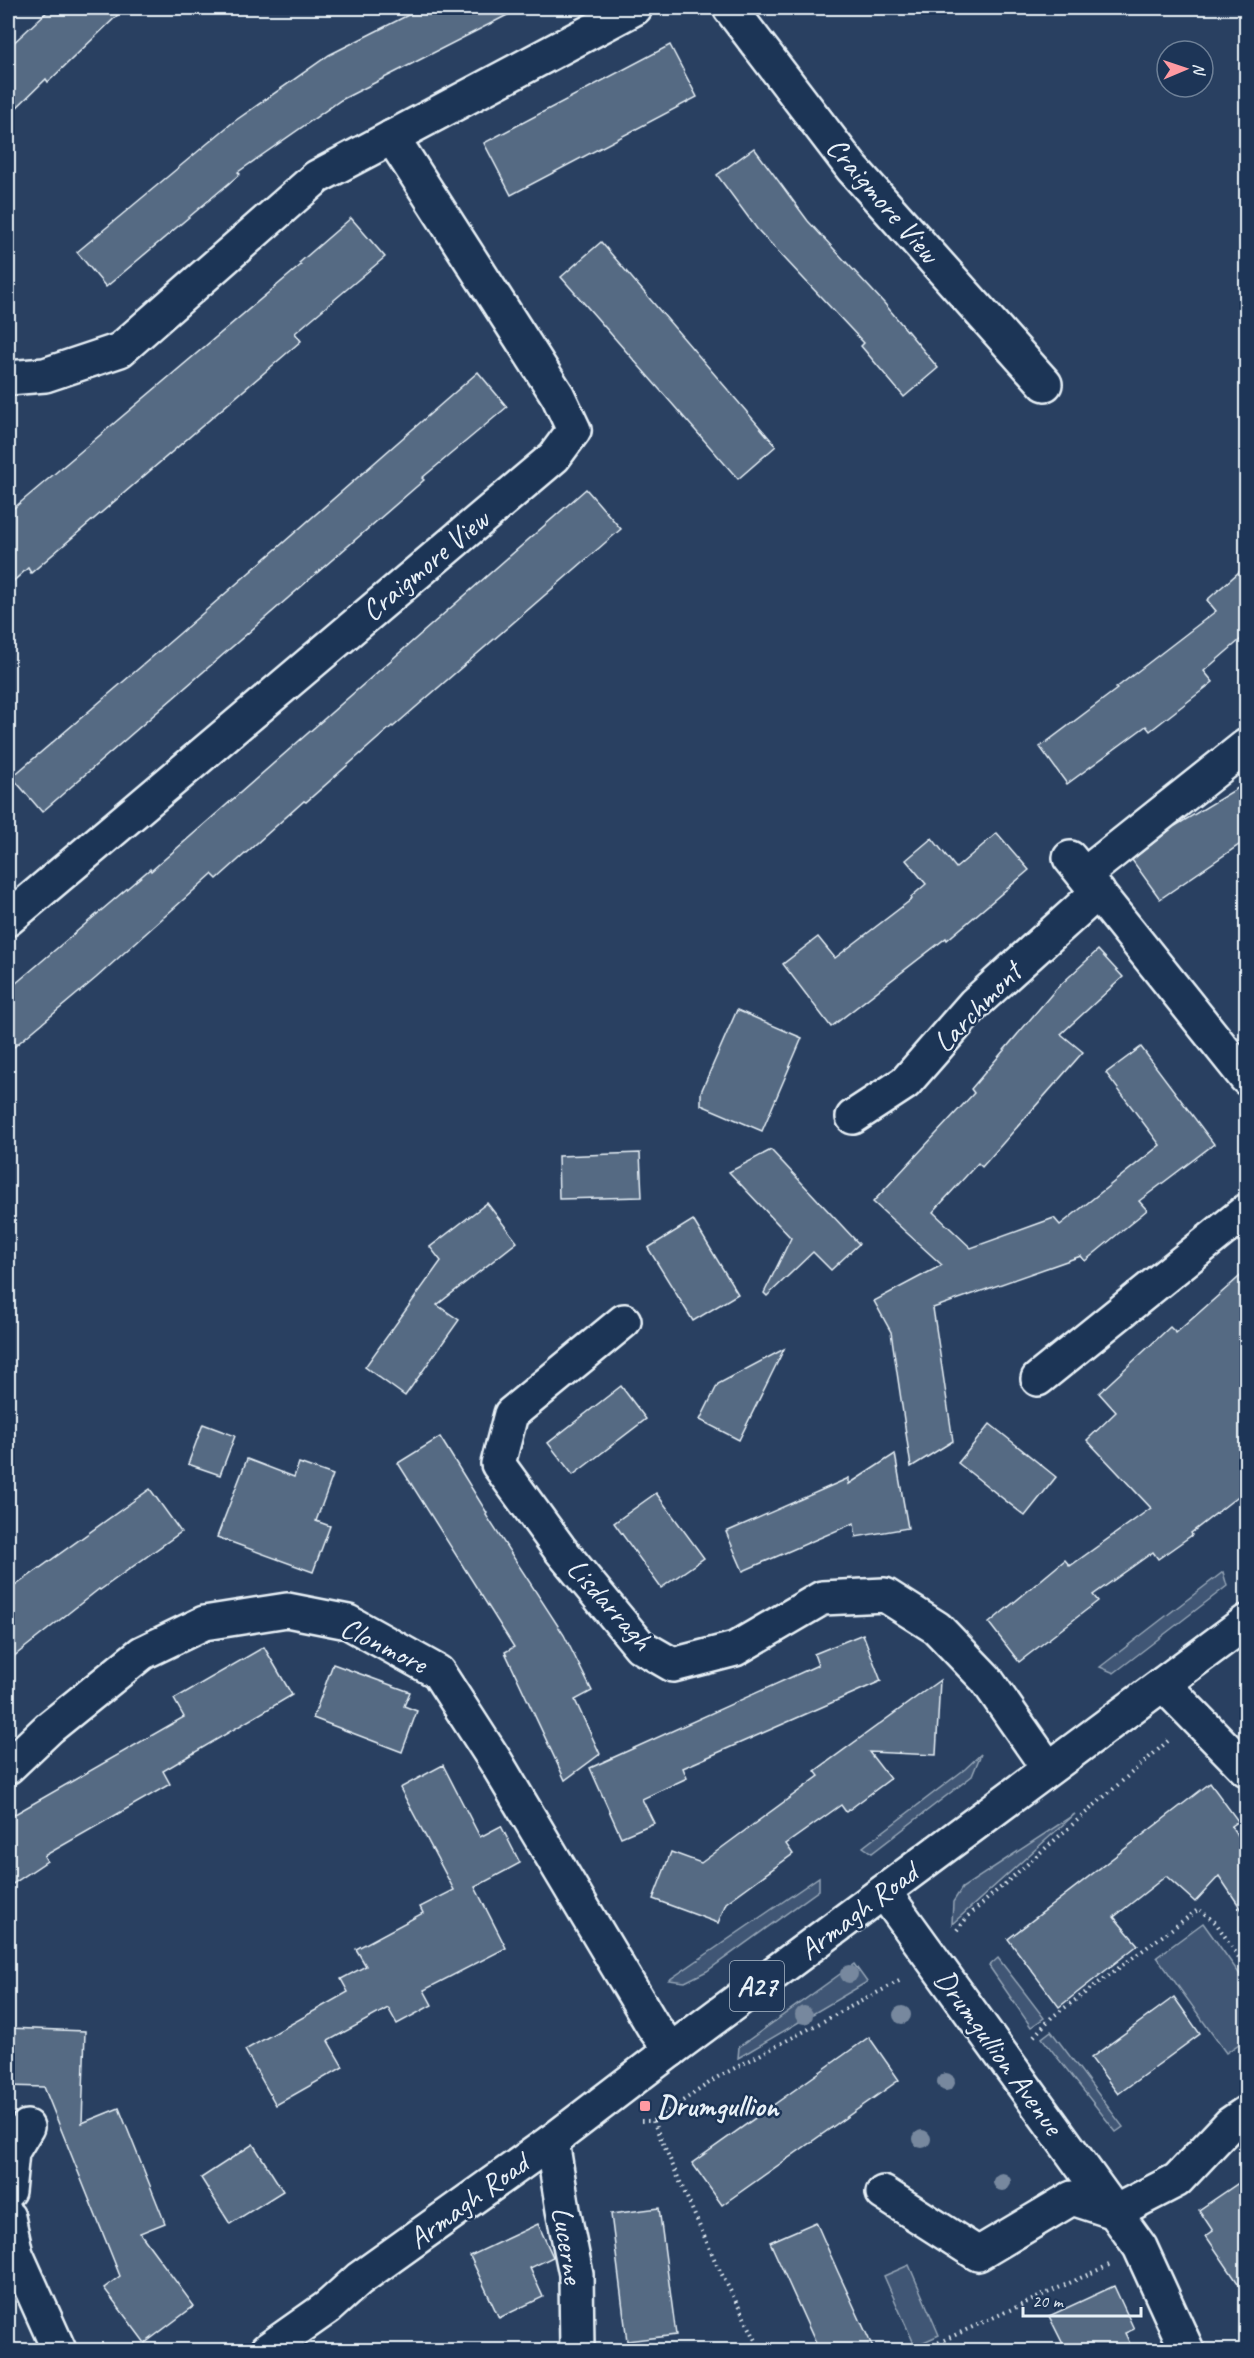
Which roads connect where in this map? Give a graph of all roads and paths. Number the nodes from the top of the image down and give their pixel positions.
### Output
1 (635, 8) edge
2 (730, 8) edge
3 (392, 137) junction
4 (8, 378) edge
5 (1046, 384) dead end
6 (1246, 747) edge
7 (1084, 875) junction
8 (8, 919) edge
9 (1246, 1078) edge
10 (853, 1117) dead end
11 (1246, 1211) edge
12 (624, 1321) dead end
13 (1038, 1379) dead end
14 (1246, 1622) edge
15 (1163, 1684) junction
16 (1197, 1717) junction
17 (8, 1767) edge
18 (1048, 1768) junction
19 (1246, 1768) edge
20 (884, 1892) junction
21 (934, 1961) junction
22 (1246, 1968) edge
23 (1032, 2039) dead end
24 (671, 2050) junction
25 (1246, 2113) edge
26 (632, 2121) dead end
27 (653, 2121) junction
28 (27, 2127) dead end
29 (552, 2141) junction
30 (8, 2191) edge
31 (883, 2193) dead end
32 (1115, 2212) junction
33 (8, 2217) edge
34 (1140, 2247) junction
35 (59, 2350) edge
36 (267, 2350) edge
37 (577, 2350) edge
38 (761, 2350) edge
39 (922, 2350) edge
40 (1187, 2350) edge

1 - 3 street
2 - 5 street, Craigmore View
3 - 4 street
3 - 8 street, Craigmore View
6 - 7 street, Larchmont
7 - 9 street
7 - 10 street, Larchmont
11 - 13 street
12 - 18 street, Lisdarragh
14 - 15 street, Armagh Road / A27
15 - 16 street
15 - 18 street, Armagh Road / A27
16 - 19 street
16 - 21 path
17 - 24 street, Clonmore
18 - 20 street, Armagh Road / A27
20 - 21 street, Drumgullion Avenue
20 - 24 street, Armagh Road / A27
21 - 27 path
21 - 32 street, Drumgullion Avenue
22 - 23 path
24 - 29 street, Armagh Road / A27
25 - 32 street
26 - 27 path
27 - 38 path
28 - 30 street
29 - 36 street, Armagh Road / A27
29 - 37 street, Lucerne
31 - 32 street
32 - 34 street, Drumgullion Avenue
33 - 35 street
34 - 39 path
34 - 40 street, Drumgullion Avenue

